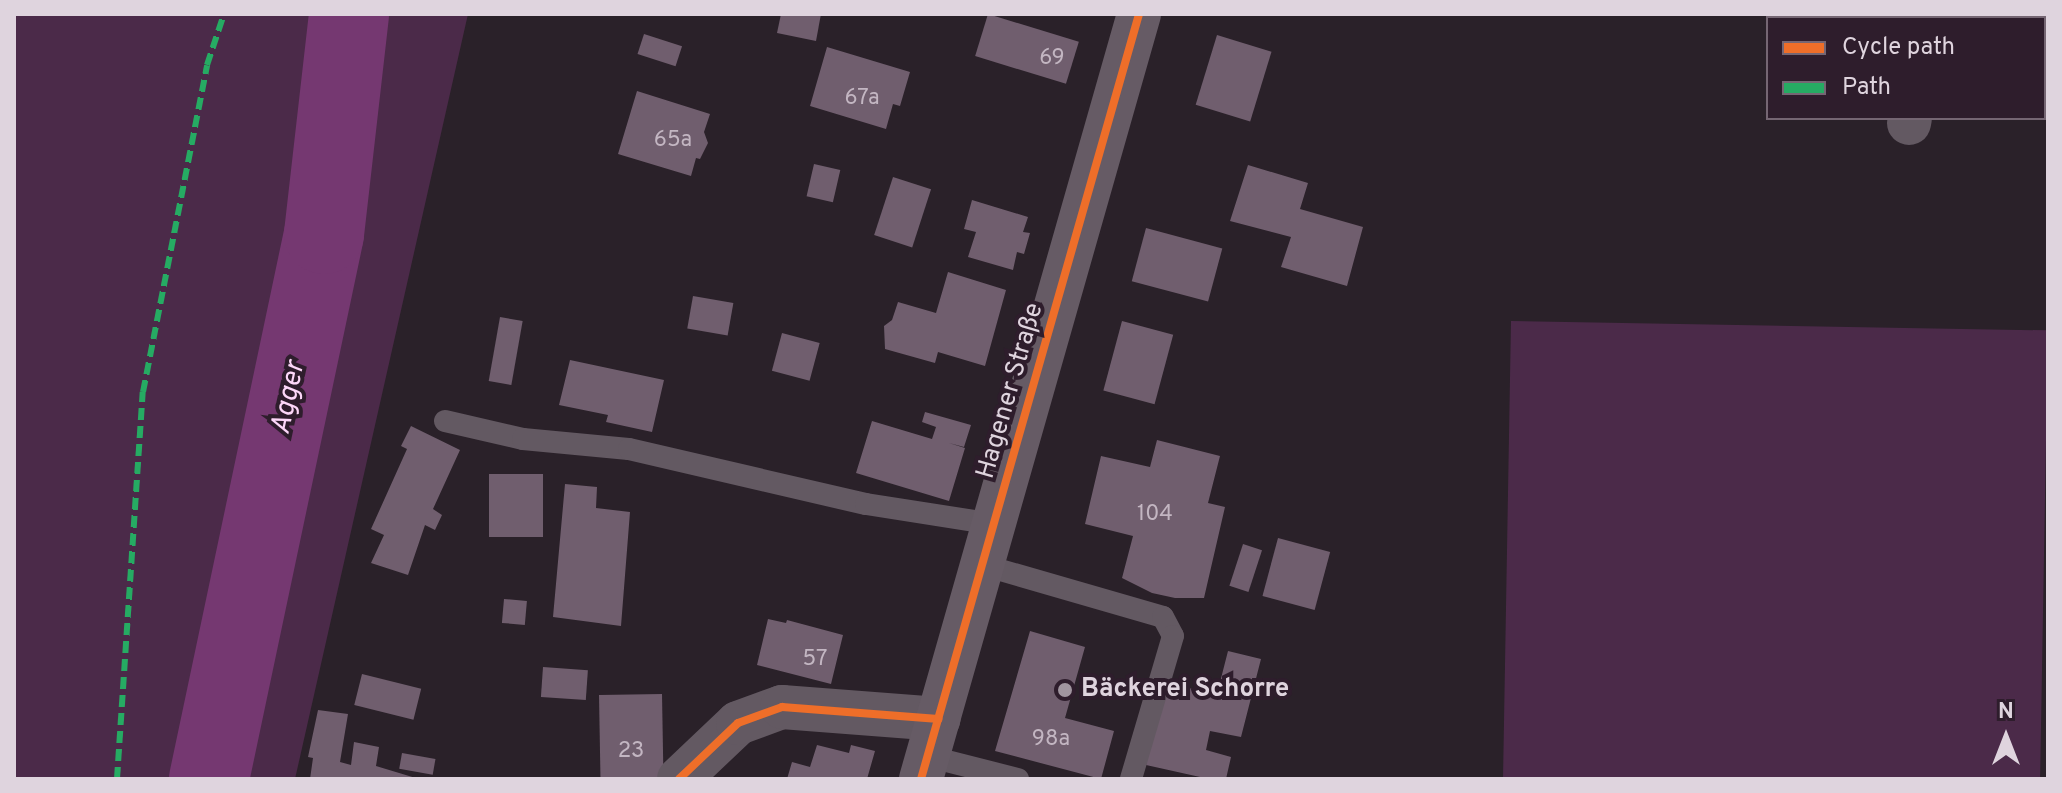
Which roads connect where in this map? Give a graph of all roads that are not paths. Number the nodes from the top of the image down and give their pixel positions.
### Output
1 (1139, 14) edge
2 (445, 421) dead end
3 (989, 545) junction
4 (929, 752) edge
5 (679, 779) edge
6 (1018, 779) edge
7 (1131, 779) edge

1 - 3 main road, Hagener Straße
2 - 3 lane
3 - 4 main road, Hagener Straße
3 - 7 lane
4 - 5 street
4 - 6 lane

